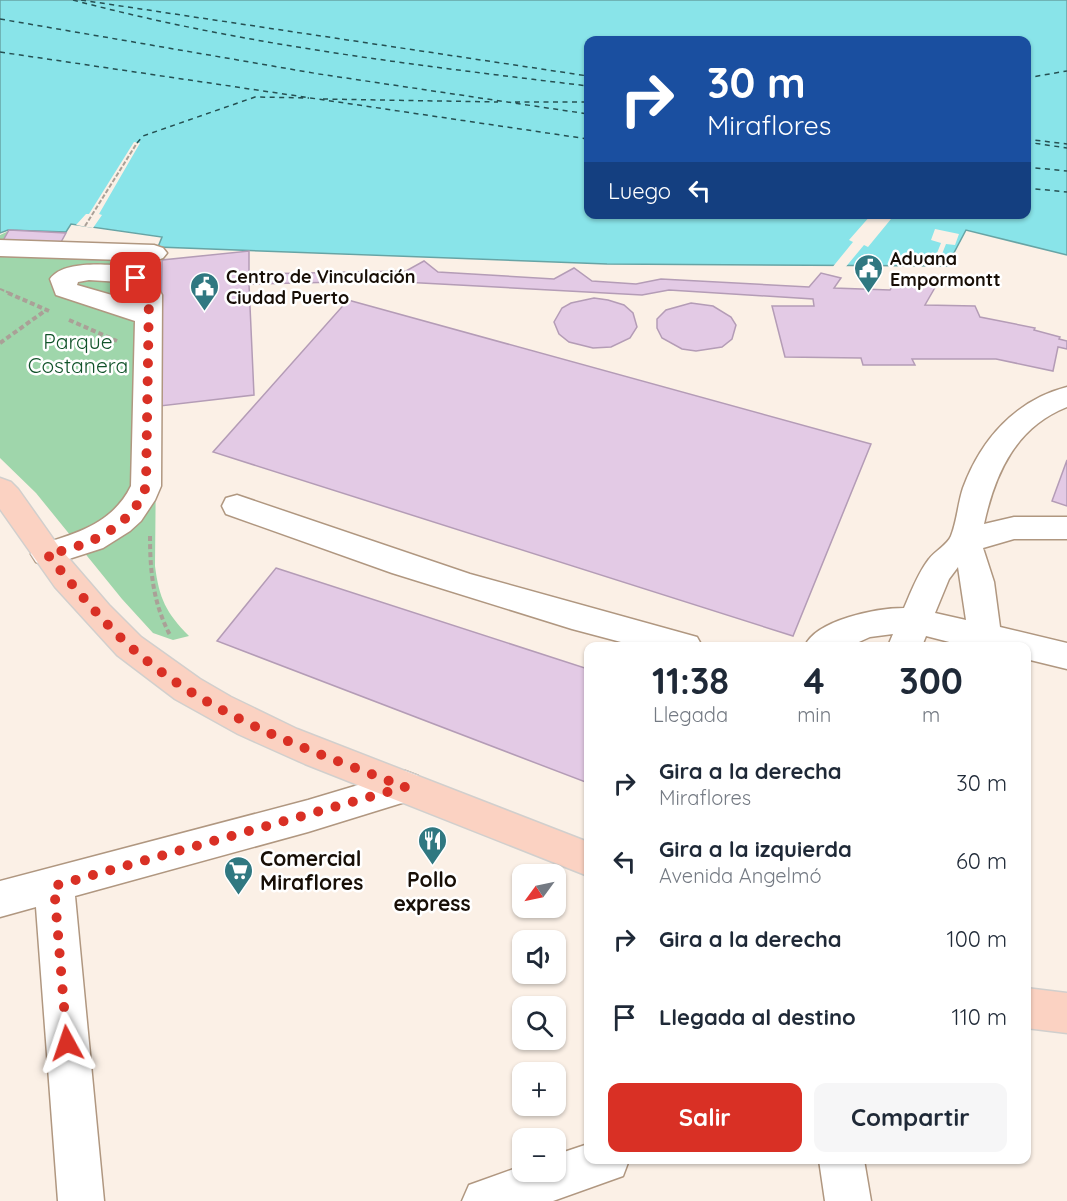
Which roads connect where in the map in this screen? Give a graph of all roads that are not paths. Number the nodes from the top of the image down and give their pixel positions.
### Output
1 (0, 248) edge
2 (154, 253) dead end
3 (148, 317) dead end
4 (1067, 396) edge
5 (0, 489) edge
6 (237, 506) dead end
7 (0, 526) edge
8 (1067, 528) edge
9 (966, 544) junction
10 (47, 554) junction
11 (911, 634) edge
12 (670, 642) edge
13 (828, 642) edge
14 (983, 642) edge
15 (1031, 650) edge
16 (1067, 656) edge
17 (405, 787) junction
18 (584, 857) edge
19 (54, 886) junction
20 (0, 899) edge
21 (1031, 1009) edge
22 (1067, 1013) edge
23 (595, 1164) edge
24 (843, 1164) edge
25 (81, 1201) edge
26 (485, 1201) edge
27 (848, 1201) edge

1 - 2 street
3 - 10 street
4 - 9 street
5 - 10 main road
6 - 12 street
7 - 10 main road
8 - 9 street
9 - 11 street
9 - 14 street
10 - 17 main road
11 - 13 street
11 - 14 street
15 - 16 street
17 - 18 main road
17 - 19 street
19 - 20 street
19 - 25 street
21 - 22 main road
23 - 26 street
24 - 27 street

